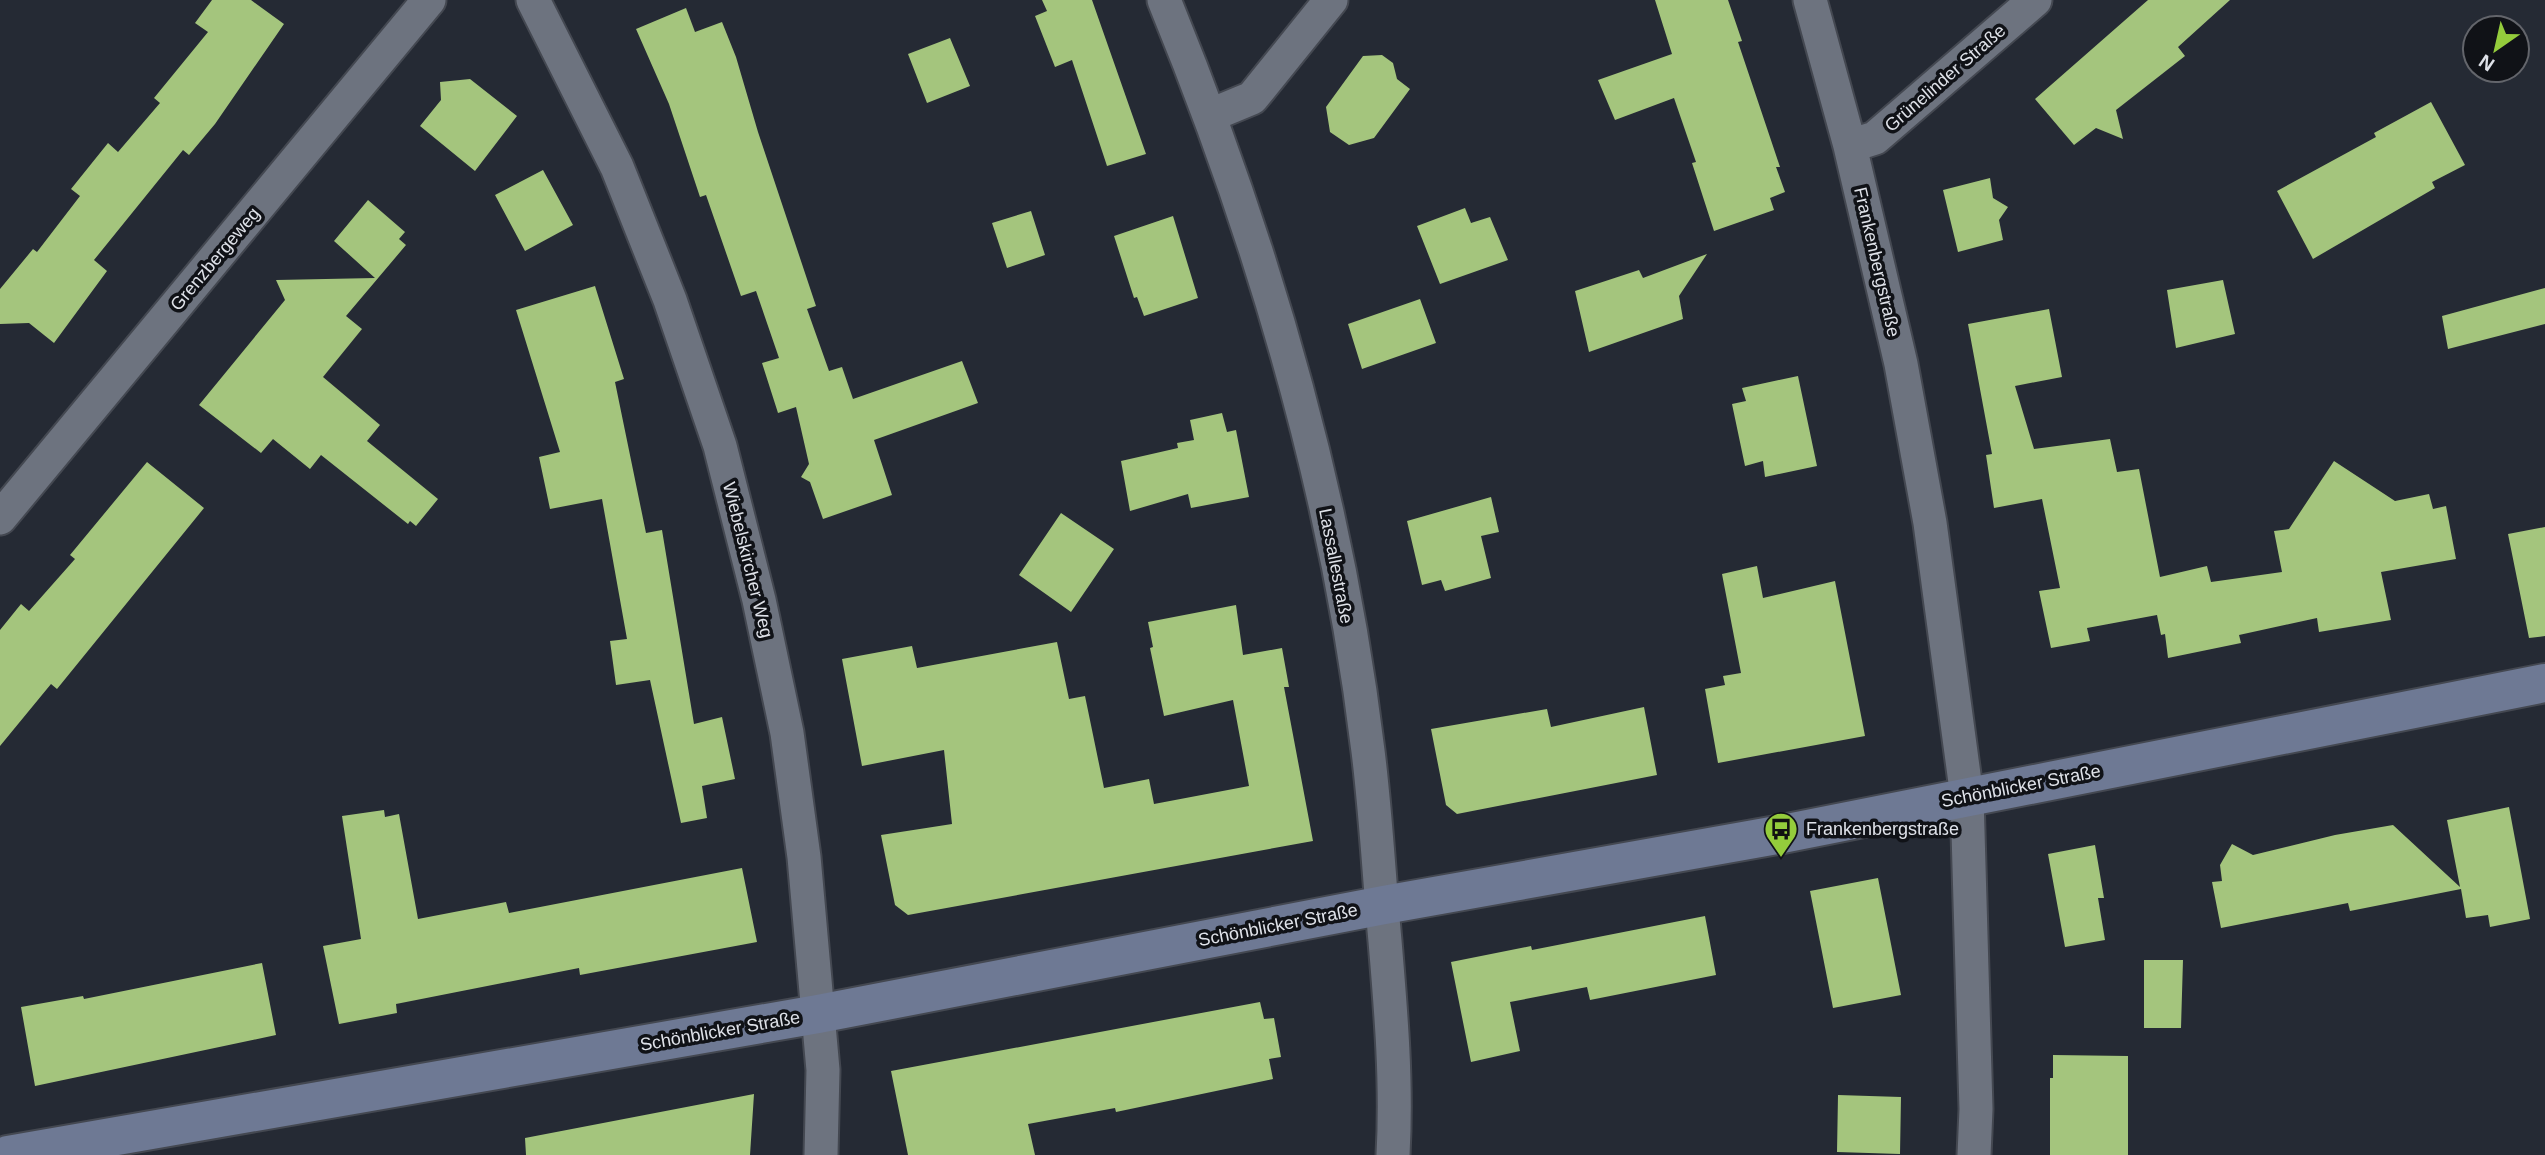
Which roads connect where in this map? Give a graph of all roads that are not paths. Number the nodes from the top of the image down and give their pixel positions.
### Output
1 (429, 0) edge
2 (533, 0) edge
3 (1164, 0) edge
4 (1331, 0) edge
5 (1810, 0) edge
6 (2035, 0) edge
7 (1211, 115) junction
8 (1850, 146) junction
9 (0, 518) edge
10 (2545, 683) edge
11 (1967, 797) junction
12 (1384, 905) junction
13 (818, 1014) junction
14 (8, 1155) edge
15 (821, 1155) edge
16 (1394, 1155) edge
17 (1974, 1155) edge

1 - 9 street, Grenzbergeweg
2 - 13 street, Wiebelskircher Weg
3 - 7 street, Lassallestraße
4 - 7 street
5 - 8 street, Frankenbergstraße
6 - 8 street, Grünelinder Straße
7 - 12 street, Lassallestraße
8 - 11 street, Frankenbergstraße
10 - 11 street, Schönblicker Straße
11 - 12 street, Schönblicker Straße
11 - 17 street, Frankenbergstraße
12 - 13 street, Schönblicker Straße
12 - 16 street, Lassallestraße
13 - 14 street, Schönblicker Straße
13 - 15 street, Wiebelskircher Weg

